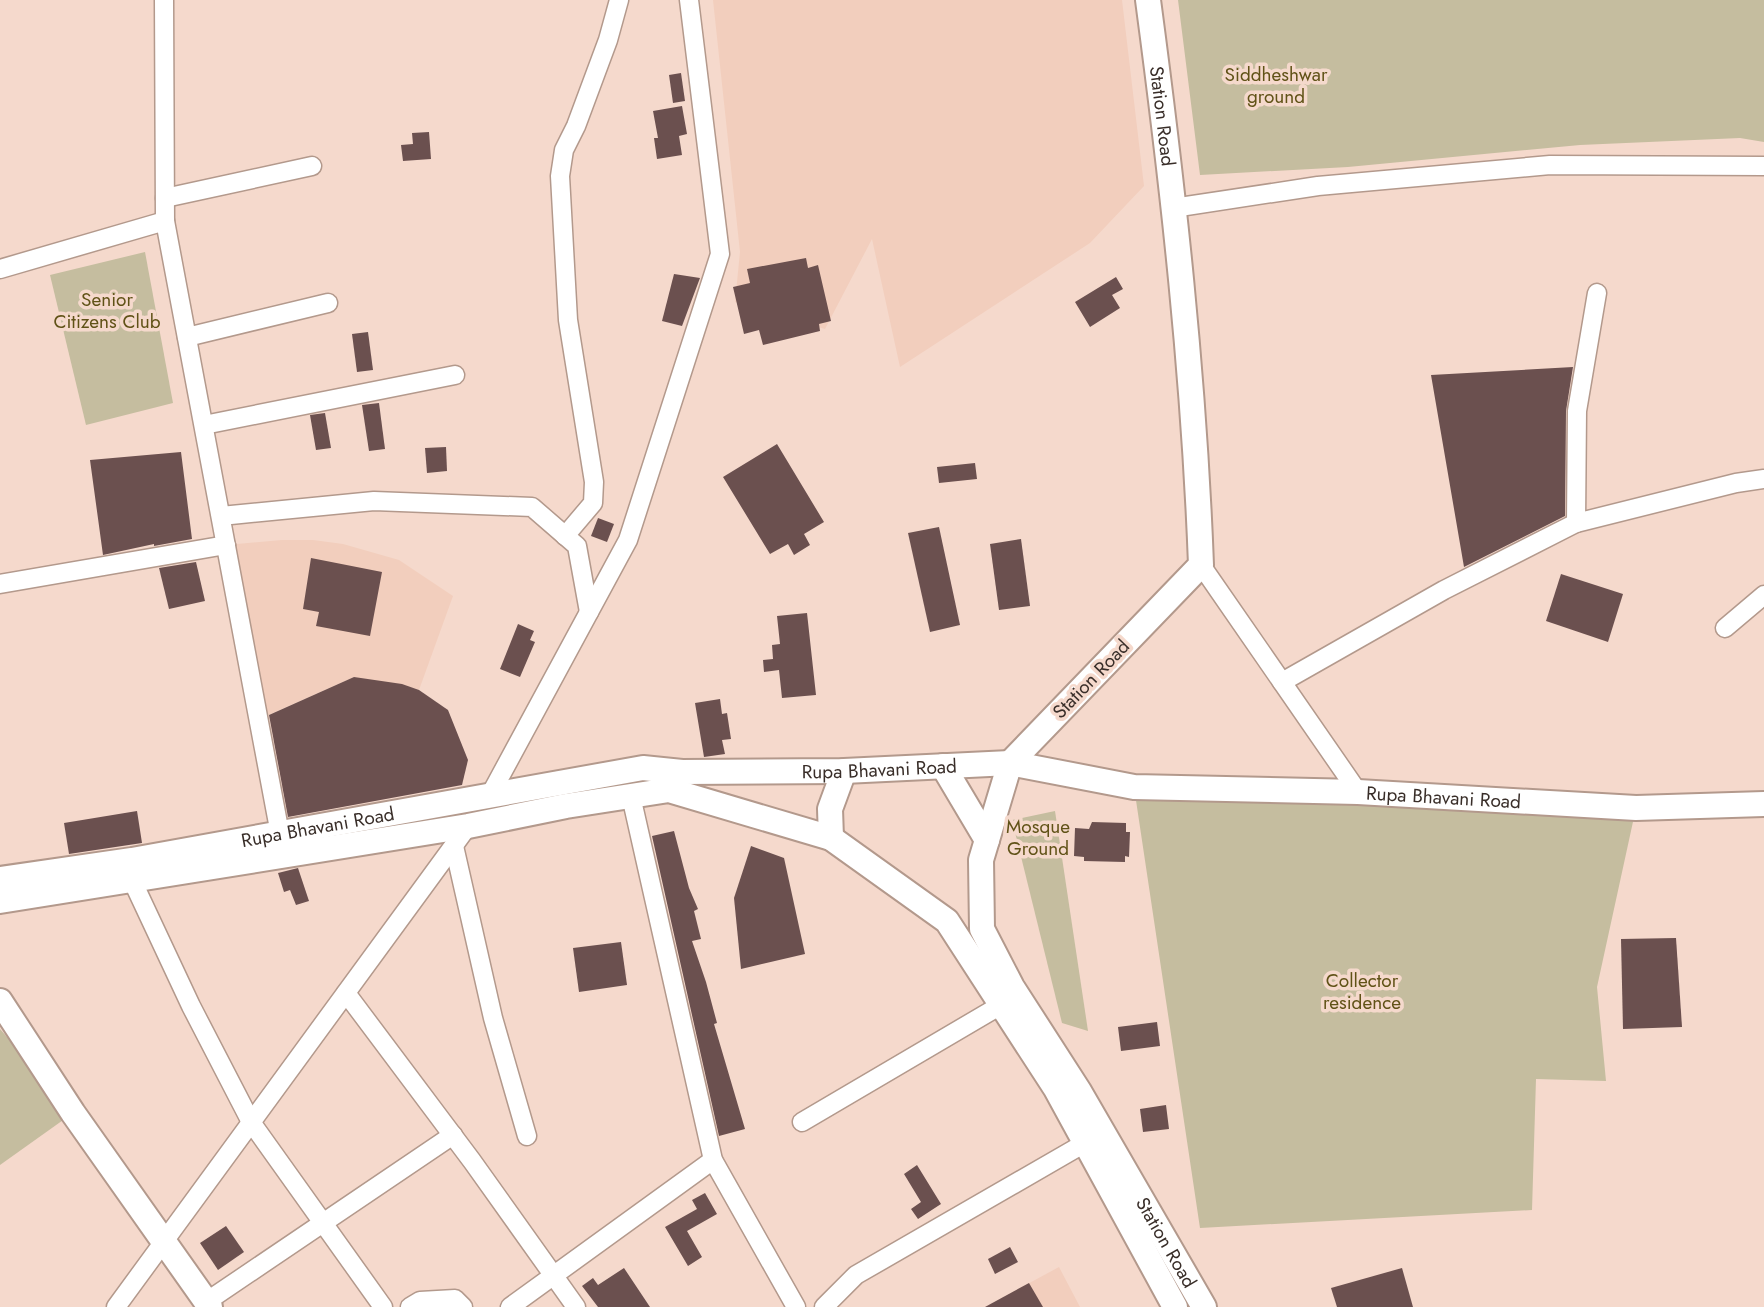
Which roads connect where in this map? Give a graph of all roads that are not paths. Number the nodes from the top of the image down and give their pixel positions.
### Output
1 (164, 0) edge
2 (619, 0) edge
3 (690, 0) edge
4 (1148, 0) edge
5 (312, 166) dead end
6 (1764, 166) edge
7 (165, 198) junction
8 (1173, 208) junction
9 (165, 221) junction
10 (0, 269) edge
11 (1597, 293) dead end
12 (328, 303) dead end
13 (187, 337) junction
14 (455, 375) dead end
15 (204, 425) junction
16 (1764, 479) edge
17 (220, 516) junction
18 (1576, 523) junction
19 (565, 536) junction
20 (226, 545) junction
21 (1201, 565) junction
22 (0, 584) edge
23 (1764, 595) edge
24 (589, 612) junction
25 (1725, 628) dead end
26 (1282, 682) junction
27 (1010, 762) junction
28 (943, 766) junction
29 (844, 771) junction
30 (1358, 792) junction
31 (631, 796) junction
32 (489, 797) junction
33 (1764, 804) edge
34 (280, 834) junction
35 (461, 836) junction
36 (831, 838) junction
37 (987, 840) junction
38 (0, 879) edge
39 (132, 880) junction
40 (0, 901) edge
41 (346, 993) junction
42 (0, 1002) edge
43 (1001, 1005) junction
44 (251, 1122) junction
45 (802, 1122) dead end
46 (453, 1135) junction
47 (527, 1136) dead end
48 (1085, 1143) junction
49 (713, 1160) junction
50 (323, 1223) junction
51 (164, 1242) junction
52 (552, 1274) junction
53 (208, 1304) edge
54 (116, 1307) edge
55 (383, 1307) edge
56 (410, 1307) edge
57 (463, 1307) edge
58 (510, 1307) edge
59 (576, 1307) edge
60 (796, 1307) edge
61 (824, 1307) edge
62 (1175, 1307) edge
63 (1204, 1307) edge

1 - 7 street
2 - 19 street
3 - 24 street
4 - 8 main road, Station Road
5 - 7 street
6 - 8 street
7 - 9 street
8 - 21 main road, Station Road
9 - 10 street
9 - 13 street
11 - 18 street
12 - 13 street
13 - 15 street
14 - 15 street
15 - 17 street
16 - 18 street
17 - 19 street
17 - 20 street
18 - 26 street
19 - 24 street
20 - 22 street
20 - 34 street
21 - 26 street
21 - 27 main road, Station Road
23 - 25 street
24 - 32 street
26 - 30 street
27 - 28 main road, Rupa Bhavani Road
27 - 30 main road, Rupa Bhavani Road
27 - 37 main road, Station Road
28 - 29 main road, Rupa Bhavani Road
28 - 37 main road
29 - 32 main road, Rupa Bhavani Road
29 - 36 main road
30 - 33 main road, Rupa Bhavani Road
31 - 35 main road
31 - 36 main road
31 - 49 street
32 - 34 main road, Rupa Bhavani Road
34 - 38 main road, Rupa Bhavani Road
35 - 39 main road
35 - 41 street
35 - 47 street
36 - 43 main road
37 - 63 main road, Station Road
39 - 40 main road
39 - 44 street
41 - 44 street
41 - 46 street
42 - 51 main road
43 - 45 street
43 - 48 main road
44 - 50 street
44 - 51 street
46 - 50 street
46 - 52 street
48 - 61 street
48 - 62 main road
49 - 52 street
49 - 60 street
50 - 53 street
50 - 55 street
51 - 53 main road
51 - 54 street
52 - 58 street
52 - 59 street
56 - 57 street

